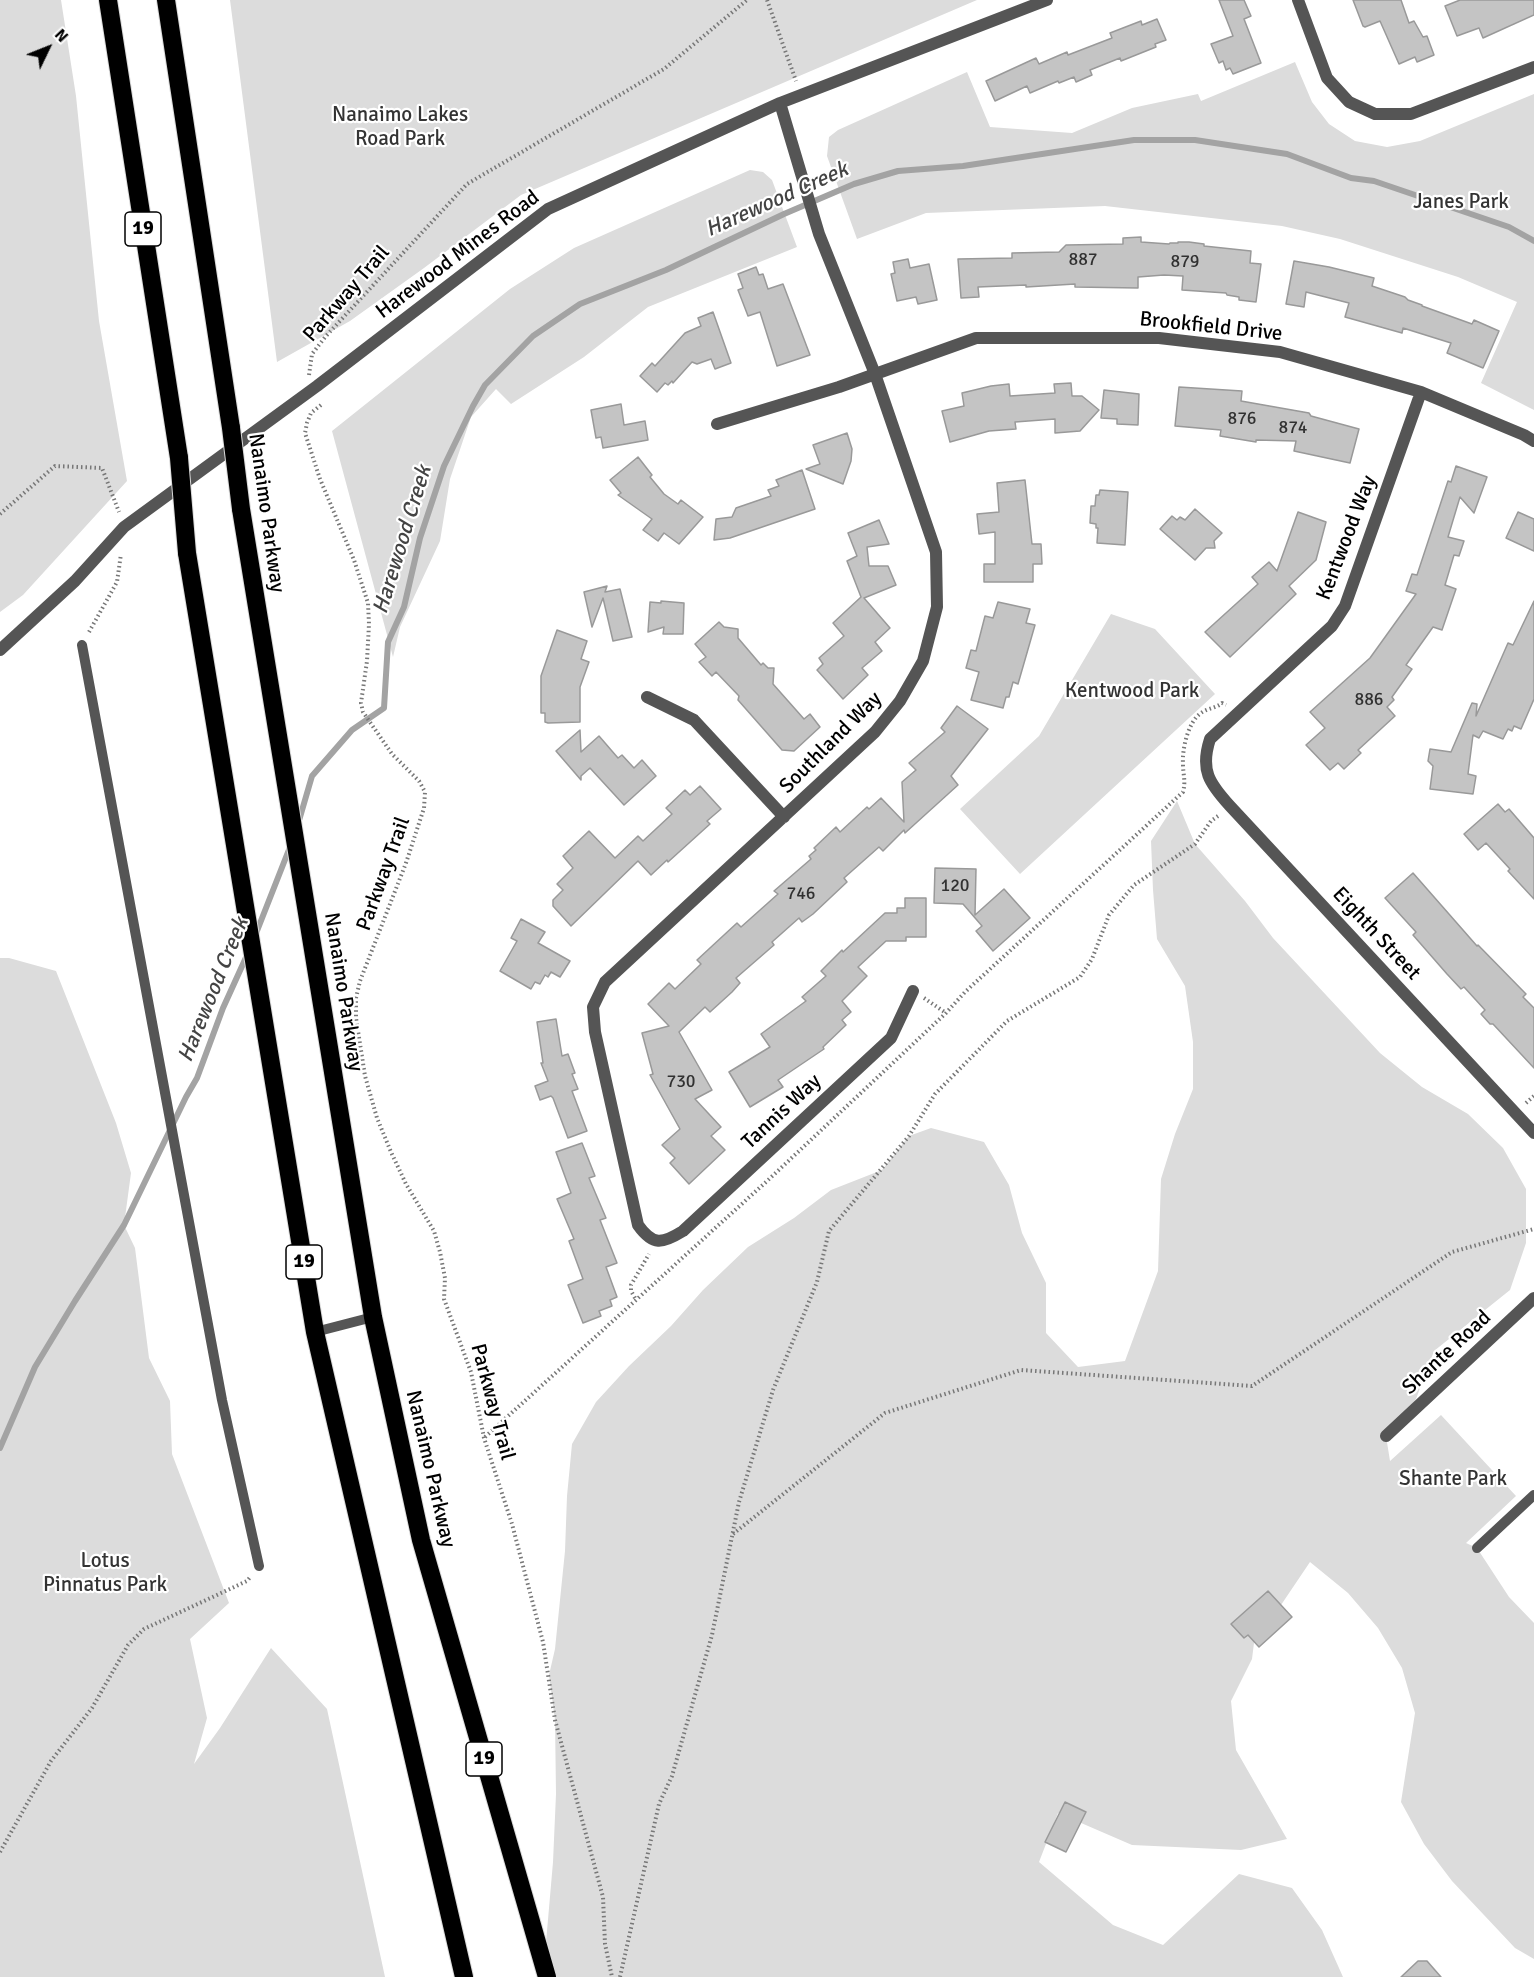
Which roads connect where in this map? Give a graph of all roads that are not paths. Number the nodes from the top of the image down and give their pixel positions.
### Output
1 (108, 0) edge
2 (166, 0) edge
3 (1047, 0) edge
4 (1298, 0) edge
5 (1534, 67) edge
6 (780, 103) junction
7 (875, 374) junction
8 (1421, 392) junction
9 (717, 424) dead end
10 (1534, 441) edge
11 (82, 645) road end
12 (0, 650) edge
13 (647, 697) dead end
14 (1205, 754) joint
15 (784, 817) junction
16 (913, 991) road end
17 (1534, 1133) edge
18 (656, 1241) joint
19 (1534, 1298) edge
20 (374, 1317) junction
21 (315, 1332) junction
22 (1386, 1436) dead end
23 (1534, 1495) edge
24 (1477, 1548) dead end
25 (260, 1566) road end
26 (465, 1977) edge
27 (548, 1977) edge

1 - 21 highway, 19, bridge
2 - 20 highway, Nanaimo Parkway / 19, bridge
3 - 6 street, Harewood Mines Road
4 - 5 street
6 - 7 street, Southland Way
6 - 12 street, Harewood Mines Road
7 - 8 street, Brookfield Drive
7 - 9 street, Brookfield Drive
7 - 15 street, Southland Way
8 - 10 street, Brookfield Drive
8 - 14 street, Kentwood Way
11 - 25 lane
13 - 15 street
14 - 17 street, Eighth Street
15 - 18 street, Southland Way
16 - 18 street, Tannis Way
19 - 22 street, Shante Road
20 - 21 lane
20 - 27 highway, Nanaimo Parkway / 19
21 - 26 highway, 19
23 - 24 lane

